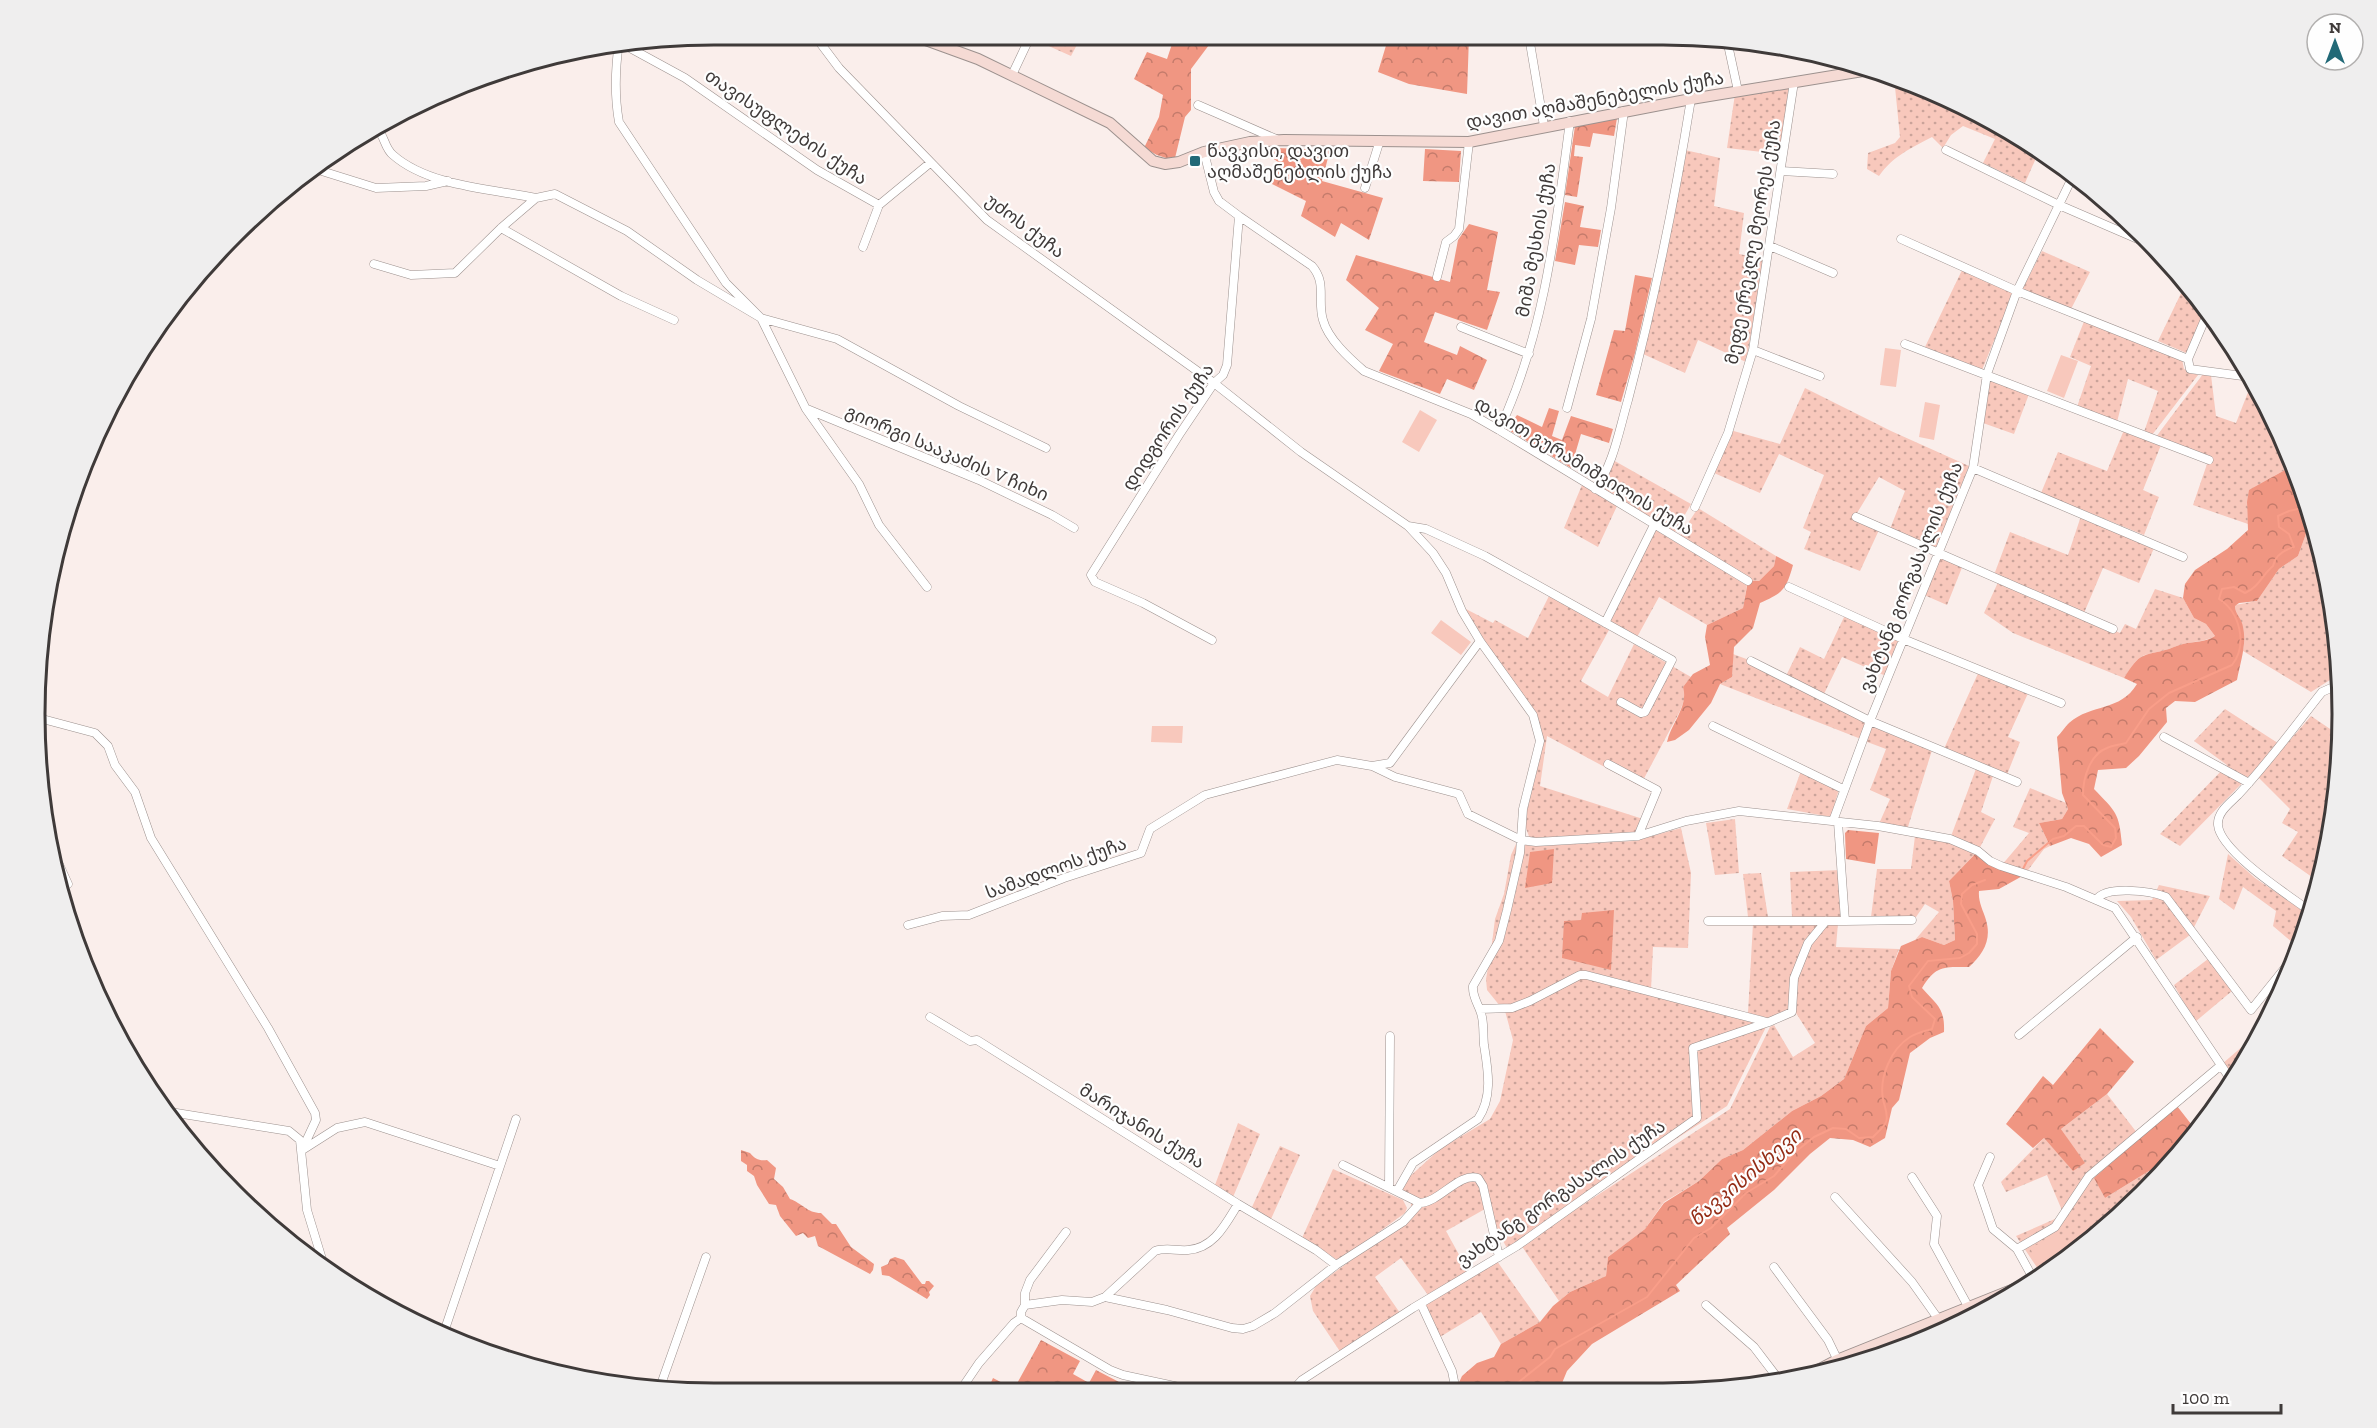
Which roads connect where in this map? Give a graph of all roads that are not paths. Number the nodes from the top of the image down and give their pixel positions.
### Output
1 (823, 45) edge
2 (940, 45) edge
3 (1026, 45) edge
4 (1530, 45) edge
5 (1729, 49) edge
6 (634, 50) edge
7 (617, 53) edge
8 (1851, 73) edge
9 (1012, 75) junction
10 (1794, 82) junction
11 (1738, 91) junction
12 (1691, 99) junction
13 (1198, 105) dead end
14 (1624, 111) junction
15 (1570, 121) junction
16 (1544, 126) junction
17 (382, 134) edge
18 (1278, 140) junction
19 (1380, 140) junction
20 (1469, 142) junction
21 (1946, 150) dead end
22 (1204, 152) junction
23 (930, 163) junction
24 (323, 171) edge
25 (1781, 171) junction
26 (1833, 174) dead end
27 (449, 181) junction
28 (2070, 183) edge
29 (1365, 188) dead end
30 (536, 198) junction
31 (879, 205) junction
32 (2059, 205) junction
33 (1239, 216) junction
34 (501, 228) junction
35 (2131, 236) edge
36 (1901, 239) dead end
37 (1770, 246) junction
38 (863, 247) dead end
39 (374, 264) dead end
40 (1833, 273) dead end
41 (1437, 277) dead end
42 (2017, 291) junction
43 (761, 318) junction
44 (674, 320) dead end
45 (2204, 321) edge
46 (1461, 327) dead end
47 (1905, 344) dead end
48 (1753, 350) junction
49 (1529, 354) junction
50 (2188, 359) junction
51 (1987, 374) junction
52 (1820, 376) dead end
53 (2240, 376) edge
54 (1214, 383) junction
55 (1567, 408) dead end
56 (806, 409) junction
57 (1499, 430) junction
58 (1046, 448) dead end
59 (2209, 460) dead end
60 (1972, 468) junction
61 (1595, 489) junction
62 (1695, 507) dead end
63 (1856, 517) dead end
64 (1654, 525) junction
65 (1408, 526) junction
66 (1074, 528) dead end
67 (1938, 554) junction
68 (2183, 557) dead end
69 (1748, 581) dead end
70 (927, 587) dead end
71 (1789, 587) dead end
72 (1605, 623) junction
73 (2113, 629) dead end
74 (1903, 639) junction
75 (1212, 640) dead end
76 (1480, 641) junction
77 (1751, 661) dead end
78 (2331, 688) edge
79 (1622, 702) dead end
80 (2061, 703) dead end
81 (45, 720) edge
82 (1870, 721) junction
83 (1713, 726) dead end
84 (2164, 737) dead end
85 (1608, 764) dead end
86 (1372, 766) junction
87 (2017, 782) dead end
88 (2249, 783) junction
89 (1843, 789) junction
90 (1836, 822) junction
91 (1638, 836) junction
92 (1521, 840) junction
93 (67, 881) edge
94 (68, 884) dead end
95 (2096, 900) junction
96 (2303, 906) edge
97 (1912, 920) dead end
98 (1708, 921) dead end
99 (1826, 921) junction
100 (1845, 921) junction
101 (908, 925) dead end
102 (2137, 937) junction
103 (2278, 976) edge
104 (1480, 1009) junction
105 (930, 1017) dead end
106 (1769, 1022) junction
107 (2019, 1035) dead end
108 (1390, 1036) dead end
109 (2220, 1066) junction
110 (2226, 1074) edge
111 (177, 1113) edge
112 (516, 1119) dead end
113 (303, 1150) junction
114 (1990, 1157) dead end
115 (1343, 1165) dead end
116 (500, 1166) junction
117 (1912, 1177) dead end
118 (1389, 1187) junction
119 (1397, 1191) junction
120 (1835, 1197) dead end
121 (1420, 1203) junction
122 (1238, 1204) junction
123 (1066, 1232) dead end
124 (2017, 1249) junction
125 (321, 1255) edge
126 (706, 1257) dead end
127 (1499, 1257) junction
128 (1336, 1266) junction
129 (1774, 1267) dead end
130 (2030, 1273) edge
131 (1104, 1296) junction
132 (1421, 1304) junction
133 (1025, 1305) junction
134 (1706, 1305) dead end
135 (1968, 1309) edge
136 (1952, 1317) edge
137 (1021, 1318) junction
138 (1939, 1320) junction
139 (446, 1327) edge
140 (1877, 1347) edge
141 (1837, 1360) edge
142 (1774, 1373) edge
143 (662, 1381) edge
144 (966, 1383) edge
145 (1163, 1383) edge
146 (1299, 1383) edge
147 (1453, 1383) edge

1 - 23 street, უძოს ქუჩა
2 - 9 street, დავით აღმაშენებელის ქუჩა
3 - 9 street
4 - 16 street
5 - 11 street
6 - 31 street, თავისუფლების ქუჩა
7 - 43 street
8 - 10 street, დავით აღმაშენებელის ქუჩა
9 - 22 street, დავით აღმაშენებელის ქუჩა
10 - 11 street, დავით აღმაშენებელის ქუჩა
10 - 25 street, მეფე ერეკლე მეორეს ქუჩა
11 - 12 street, დავით აღმაშენებელის ქუჩა
12 - 14 street, დავით აღმაშენებელის ქუჩა
12 - 61 street
13 - 18 street
14 - 15 street, დავით აღმაშენებელის ქუჩა
14 - 55 street
15 - 16 street, დავით აღმაშენებელის ქუჩა
15 - 49 street, მიშა მესხის ქუჩა
16 - 20 street, დავით აღმაშენებელის ქუჩა
17 - 27 street
18 - 19 street, დავით აღმაშენებელის ქუჩა
18 - 22 street, დავით აღმაშენებელის ქუჩა
19 - 20 street, დავით აღმაშენებელის ქუჩა
19 - 29 street
20 - 41 street
21 - 32 street
22 - 33 street
23 - 31 street, თავისუფლების ქუჩა
23 - 54 street, უძოს ქუჩა
24 - 27 street
25 - 26 street
25 - 37 street, მეფე ერეკლე მეორეს ქუჩა
27 - 30 street
28 - 32 street, ვახტანგ გორგასალის ქუჩა
30 - 34 street
30 - 43 street
31 - 38 street
32 - 35 street
32 - 42 street, ვახტანგ გორგასალის ქუჩა
33 - 54 street, დიდგორის ქუჩა
33 - 57 street, დავით გურამიშვილის ქუჩა
34 - 39 street
34 - 44 street
36 - 42 street
37 - 40 street
37 - 48 street, მეფე ერეკლე მეორეს ქუჩა
42 - 50 street
42 - 51 street, ვახტანგ გორგასალის ქუჩა
43 - 56 street
43 - 58 street
45 - 50 street
46 - 49 street
47 - 51 street
48 - 52 street
48 - 62 street, მეფე ერეკლე მეორეს ქუჩა
49 - 57 street, მიშა მესხის ქუჩა
50 - 53 street
51 - 59 street
51 - 60 street, ვახტანგ გორგასალის ქუჩა
54 - 65 street, უძოს ქუჩა
54 - 75 street, დიდგორის ქუჩა
56 - 66 street, გიორგი სააკაძის V ჩიხი
56 - 70 street
57 - 61 street, დავით გურამიშვილის ქუჩა
60 - 67 street, ვახტანგ გორგასალის ქუჩა
60 - 68 street
61 - 64 street, დავით გურამიშვილის ქუჩა
63 - 67 street
64 - 69 street, დავით გურამიშვილის ქუჩა
64 - 72 street
65 - 72 street
65 - 76 street
67 - 73 street
67 - 74 street, ვახტანგ გორგასალის ქუჩა
71 - 74 street
72 - 79 street
74 - 80 street
74 - 82 street, ვახტანგ გორგასალის ქუჩა
76 - 86 street
76 - 92 street
77 - 82 street
78 - 88 street
81 - 113 street
82 - 87 street
82 - 89 street, ვახტანგ გორგასალის ქუჩა
83 - 89 street
84 - 88 street
85 - 91 street
86 - 92 street, სამადლოს ქუჩა
86 - 101 street, სამადლოს ქუჩა
88 - 96 street
89 - 90 street, ვახტანგ გორგასალის ქუჩა
90 - 91 street
90 - 95 street
90 - 100 street, ვახტანგ გორგასალის ქუჩა
91 - 92 street
92 - 104 street
93 - 94 street
95 - 102 street
95 - 103 street
97 - 100 street
98 - 99 street
99 - 100 street
99 - 106 street
102 - 107 street
102 - 109 street
104 - 106 street
104 - 119 street
105 - 122 street, მარიჯანის ქუჩა
106 - 127 street, ვახტანგ გორგასალის ქუჩა
108 - 118 street
109 - 110 street
109 - 124 street
111 - 113 street
112 - 116 street
113 - 116 street
113 - 125 street
114 - 124 street
115 - 118 street
116 - 139 street
117 - 135 street
118 - 119 street
119 - 121 street
120 - 138 street
121 - 127 street
121 - 128 street
122 - 128 street, მარიჯანის ქუჩა
122 - 131 street
123 - 133 street
124 - 130 street
126 - 143 street
127 - 132 street, ვახტანგ გორგასალის ქუჩა
128 - 131 street
129 - 141 street
131 - 133 street
132 - 146 street, ვახტანგ გორგასალის ქუჩა
132 - 147 street
133 - 137 street
134 - 142 street
136 - 138 street
137 - 144 street
137 - 145 street
138 - 140 street

